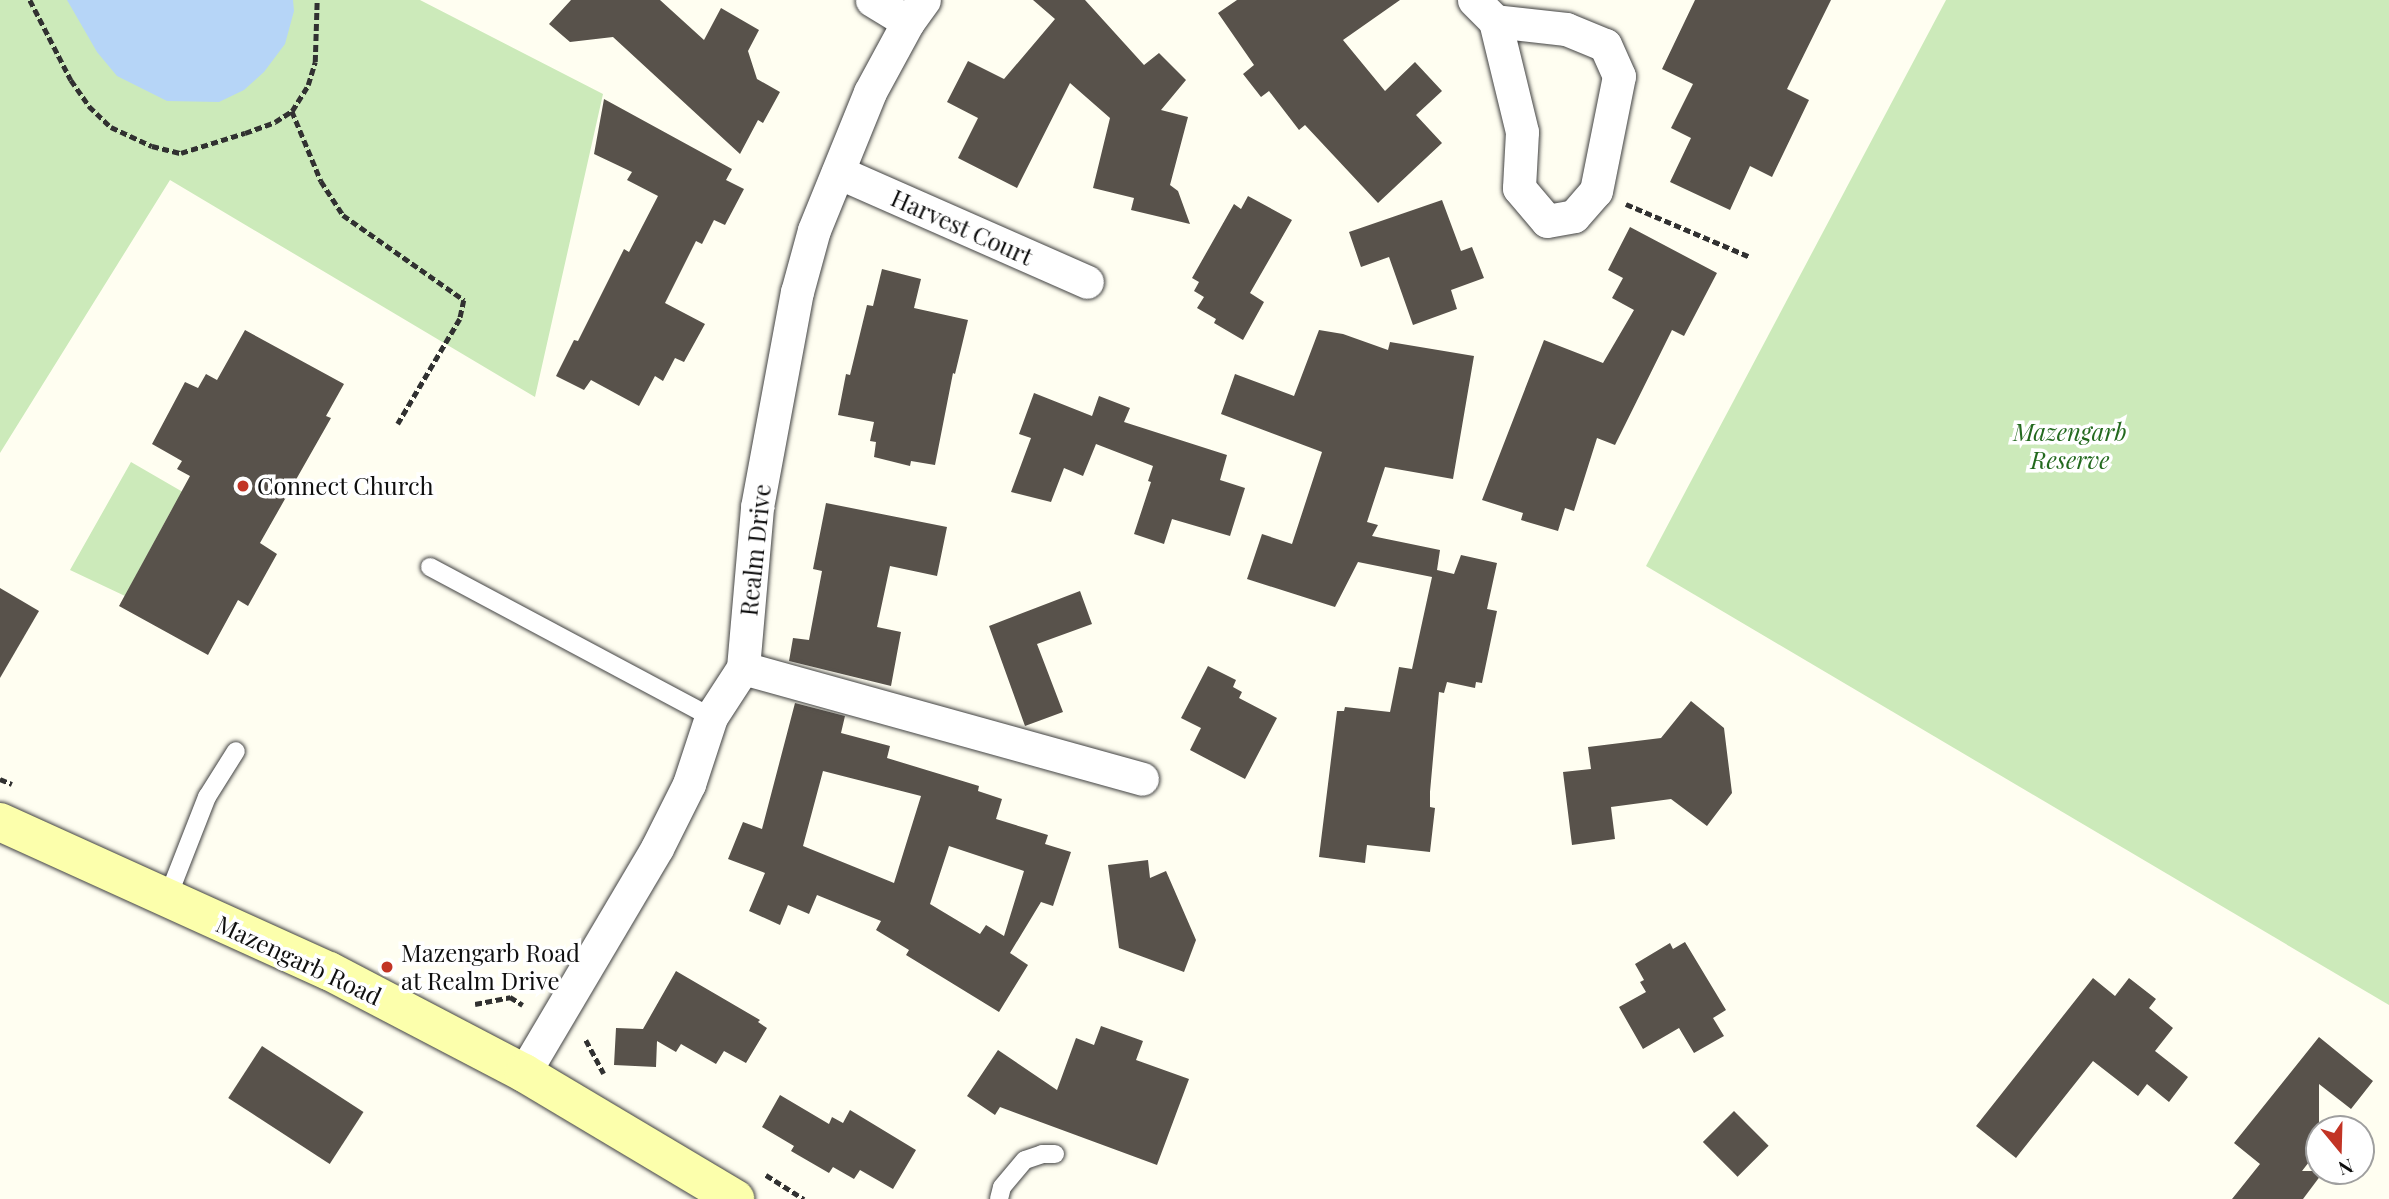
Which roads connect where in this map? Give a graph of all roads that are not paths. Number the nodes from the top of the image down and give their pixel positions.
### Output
1 (872, 0) edge
2 (916, 11) edge
3 (1484, 11) edge
4 (838, 172) junction
5 (1087, 282) dead end
6 (430, 567) dead end
7 (743, 667) junction
8 (710, 717) junction
9 (236, 751) dead end
10 (1142, 779) dead end
11 (0, 822) edge
12 (167, 899) junction
13 (524, 1073) junction
14 (1055, 1154) dead end
15 (735, 1199) edge
16 (999, 1199) edge

1 - 2 street
2 - 4 street, Realm Drive
3 - 3 street
4 - 5 street, Harvest Court
4 - 7 street, Realm Drive
6 - 8 lane
7 - 8 street, Realm Drive
7 - 10 street
8 - 13 street, Realm Drive
9 - 12 lane
11 - 12 main road, Mazengarb Road
12 - 13 main road, Mazengarb Road
13 - 15 main road, Mazengarb Road
14 - 16 lane

